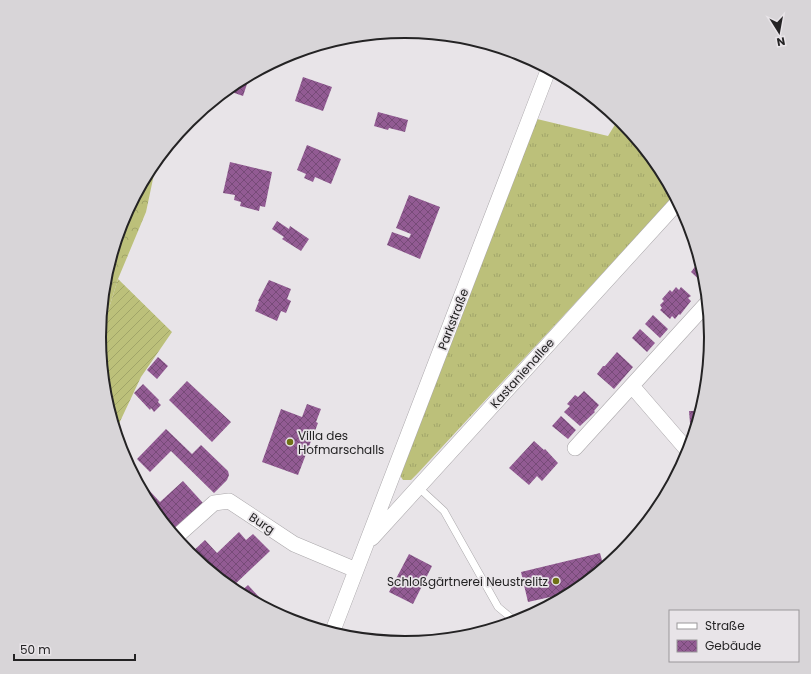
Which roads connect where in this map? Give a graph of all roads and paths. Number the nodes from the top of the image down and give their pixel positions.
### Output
1 (547, 74) edge
2 (674, 206) edge
3 (703, 308) edge
4 (632, 386) junction
5 (684, 446) edge
6 (575, 448) dead end
7 (418, 487) junction
8 (180, 533) edge
9 (366, 544) junction
10 (356, 570) junction
11 (510, 617) edge
12 (334, 627) edge

1 - 9 street, Parkstraße
2 - 7 street, Kastanienallee
3 - 4 street
4 - 5 street
4 - 6 street
7 - 9 street, Kastanienallee
7 - 11 lane
8 - 10 street, Burg
9 - 10 street, Parkstraße
10 - 12 street

